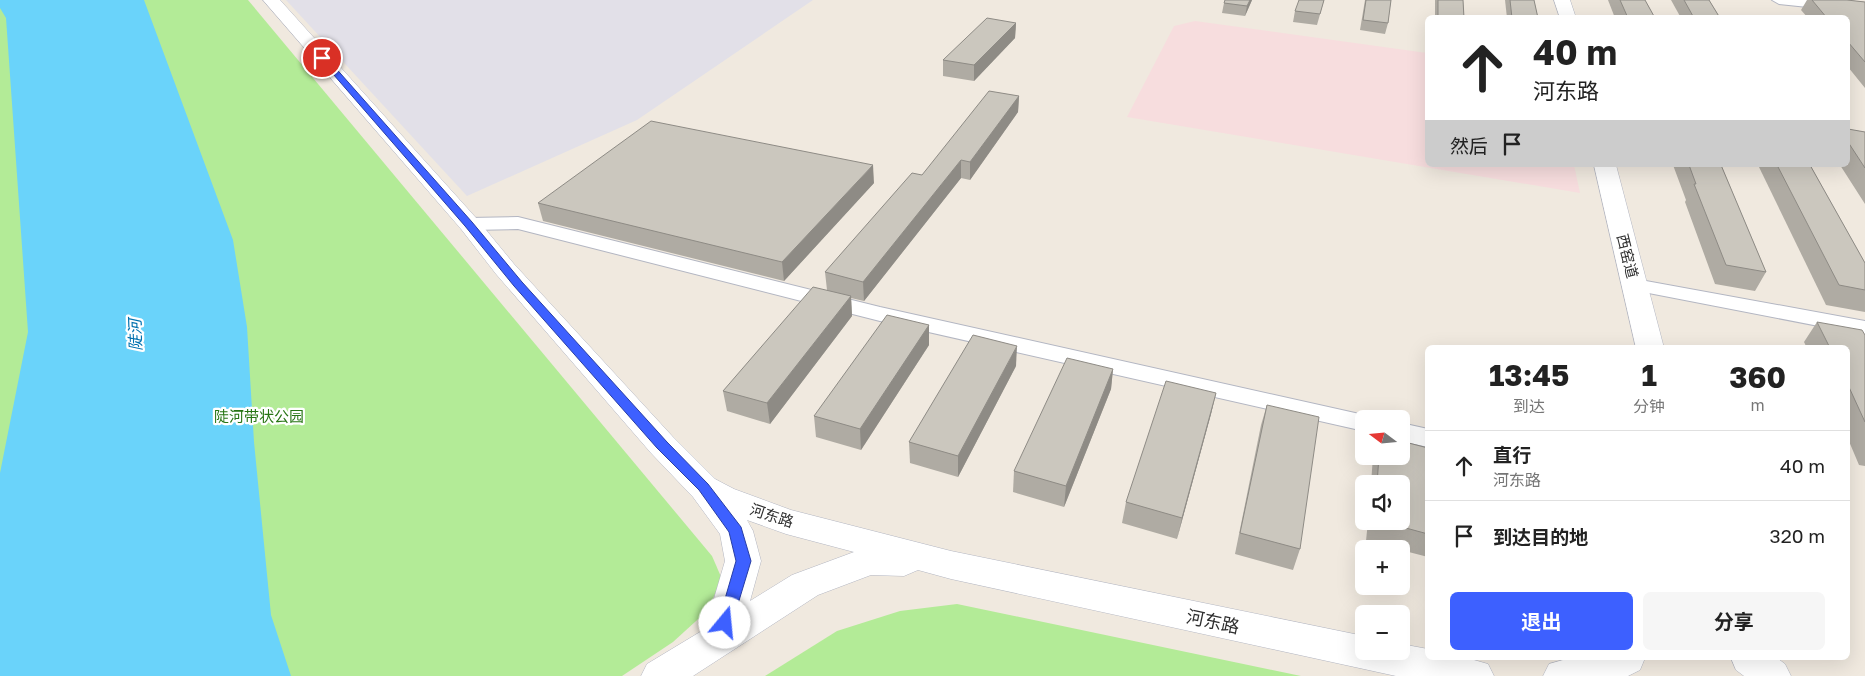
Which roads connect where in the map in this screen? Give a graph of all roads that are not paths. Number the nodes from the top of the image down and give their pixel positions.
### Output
1 (271, 0) edge
2 (1562, 0) edge
3 (1779, 0) edge
4 (1865, 9) edge
5 (1567, 15) edge
6 (1606, 167) edge
7 (469, 224) junction
8 (1635, 285) junction
9 (1865, 328) edge
10 (1649, 345) edge
11 (1355, 421) edge
12 (1410, 434) edge
13 (1425, 437) edge
14 (703, 487) junction
15 (952, 565) junction
16 (721, 637) junction
17 (1623, 660) edge
18 (1752, 660) edge
19 (661, 676) edge
20 (1474, 676) edge
21 (1563, 676) edge
22 (1771, 676) edge

1 - 7 street, 河东路
2 - 5 street
3 - 4 street
6 - 8 street, 西窑道
7 - 11 street
7 - 14 street, 河东路
8 - 9 street
8 - 10 street, 西窑道
12 - 13 street
14 - 15 street, 河东路
14 - 16 street
15 - 16 street, 河东路
15 - 20 street, 河东路
16 - 19 street, 河东路
17 - 21 street
18 - 22 street

